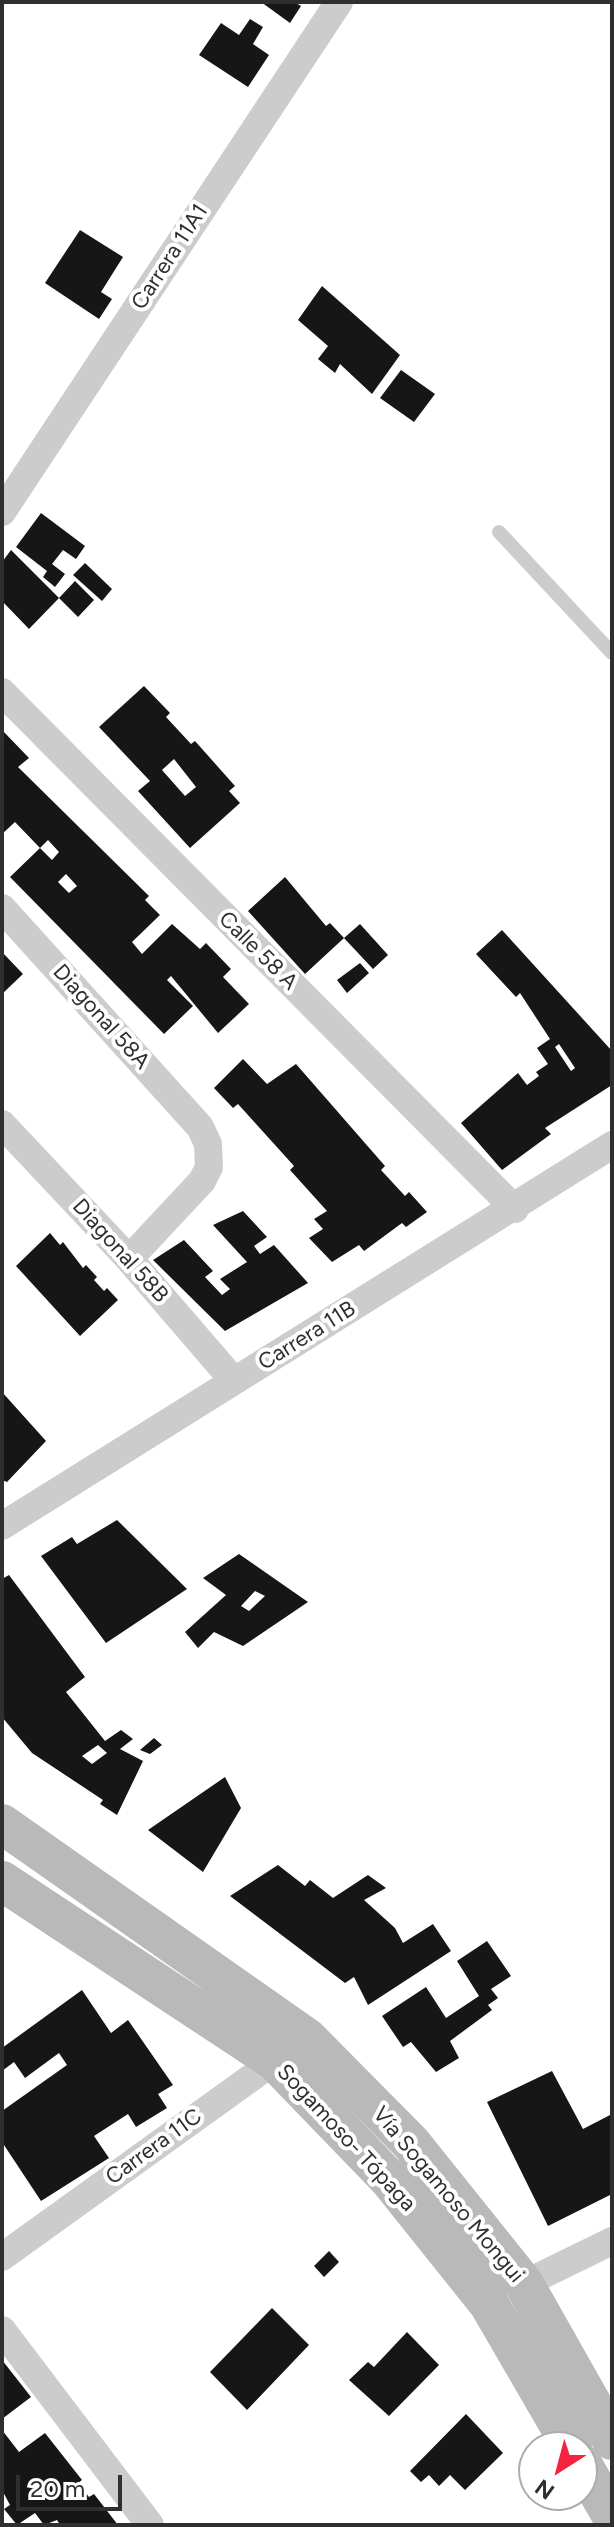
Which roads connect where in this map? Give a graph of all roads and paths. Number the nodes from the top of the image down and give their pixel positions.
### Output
1 (339, 2) edge
2 (2, 512) edge
3 (499, 532) dead end
4 (612, 653) edge
5 (2, 692) edge
6 (2, 908) edge
7 (2, 1124) edge
8 (612, 1145) edge
9 (515, 1209) junction
10 (129, 1259) junction
11 (234, 1381) junction
12 (2, 1526) edge
13 (2, 1824) edge
14 (2, 1881) edge
15 (307, 2038) junction
16 (275, 2061) junction
17 (612, 2241) edge
18 (2, 2257) edge
19 (524, 2284) junction
20 (2, 2330) edge
21 (563, 2431) edge
22 (612, 2440) edge
23 (598, 2492) edge
24 (612, 2516) edge
25 (150, 2525) edge

1 - 2 street, Carrera 11A1
3 - 4 lane
5 - 9 street, Calle 58 A
6 - 10 street, Diagonal 58A
7 - 10 street, Diagonal 58B
8 - 9 street, Carrera 11B
9 - 11 street, Carrera 11B
10 - 11 street, Diagonal 58B
11 - 12 street, Carrera 11B
13 - 15 main road, Vía Sogamoso Mongui
14 - 16 main road, Sogamoso- Tópaga
15 - 16 street, Carrera 11C
15 - 19 main road, Vía Sogamoso Mongui
16 - 18 street, Carrera 11C
16 - 21 main road, Sogamoso- Tópaga
17 - 19 street
19 - 22 main road, Vía Sogamoso Mongui
20 - 25 street
23 - 24 main road

